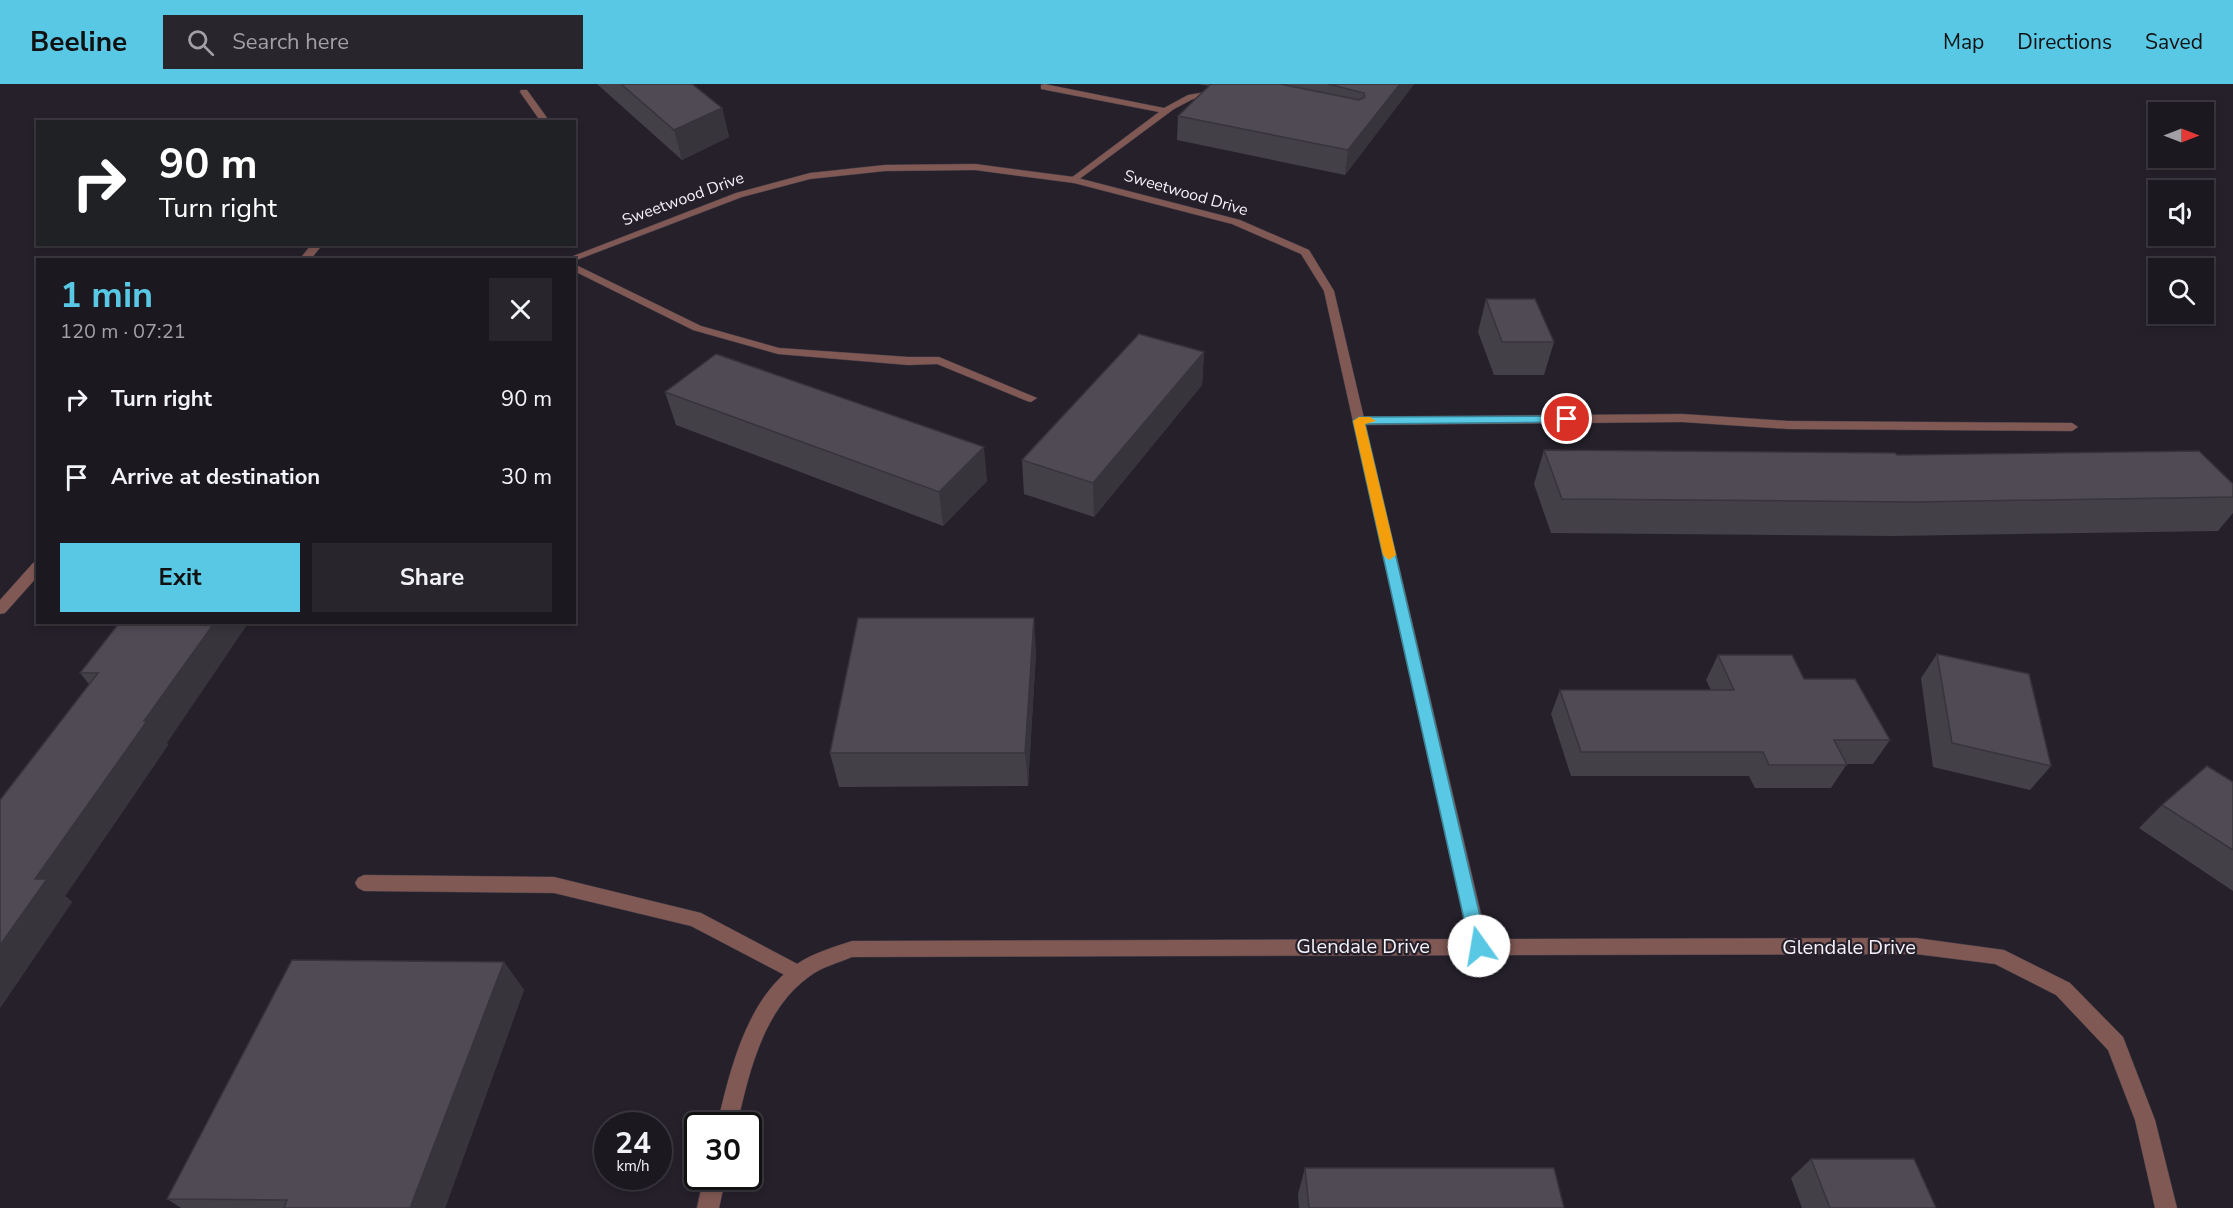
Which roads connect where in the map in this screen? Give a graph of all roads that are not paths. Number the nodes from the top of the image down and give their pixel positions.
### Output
1 (1044, 87) dead end
2 (524, 92) dead end
3 (1225, 92) edge
4 (1166, 111) junction
5 (545, 120) edge
6 (1074, 180) junction
7 (316, 246) edge
8 (306, 258) edge
9 (572, 258) edge
10 (576, 268) edge
11 (1031, 398) dead end
12 (1359, 421) junction
13 (2072, 427) dead end
14 (36, 568) edge
15 (0, 609) edge
16 (364, 883) dead end
17 (1479, 946) junction
18 (798, 974) junction
19 (730, 1112) edge
20 (712, 1190) edge
21 (708, 1208) edge
22 (2166, 1208) edge

1 - 4 street
2 - 5 street
3 - 4 street
4 - 6 street
6 - 9 street, Sweetwood Drive
6 - 12 street, Sweetwood Drive
7 - 8 street
10 - 11 street
12 - 13 street
12 - 17 street, Sweetwood Drive
14 - 15 street
16 - 18 street
17 - 18 street, Glendale Drive
17 - 22 street, Glendale Drive
18 - 19 street, Glendale Drive
20 - 21 street

